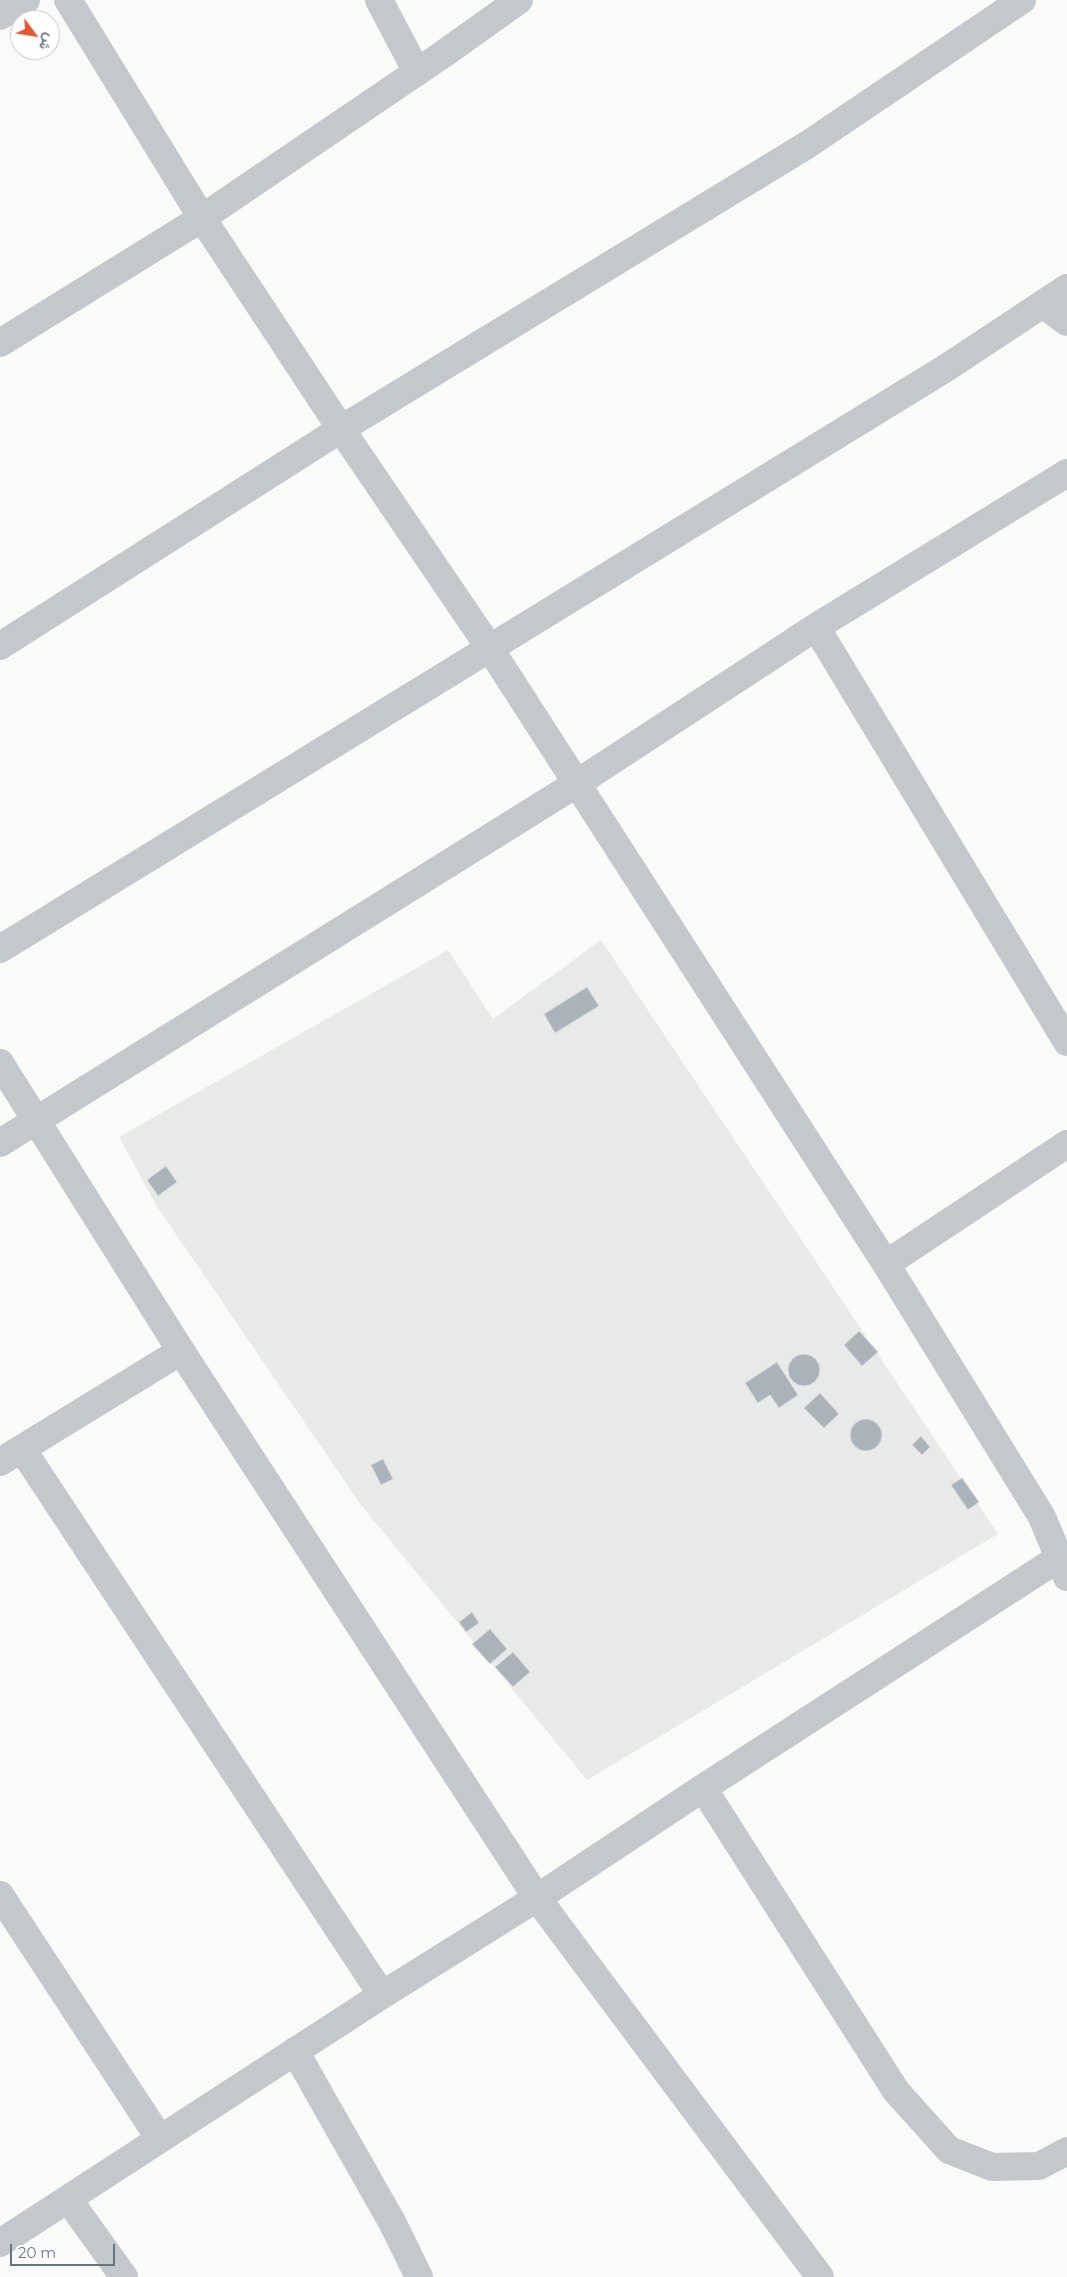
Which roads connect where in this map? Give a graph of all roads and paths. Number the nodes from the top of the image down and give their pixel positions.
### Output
1 (26, 0) edge
2 (68, 0) edge
3 (378, 0) edge
4 (518, 0) edge
5 (1022, 0) edge
6 (0, 16) edge
7 (417, 72) junction
8 (202, 218) junction
9 (1067, 288) edge
10 (1043, 304) junction
11 (1067, 322) edge
12 (0, 342) edge
13 (341, 429) junction
14 (1067, 473) edge
15 (816, 627) junction
16 (0, 646) edge
17 (490, 647) junction
18 (576, 784) junction
19 (0, 949) edge
20 (1067, 1042) edge
21 (0, 1062) edge
22 (37, 1120) junction
23 (0, 1143) edge
24 (1067, 1144) edge
25 (886, 1264) junction
26 (181, 1351) junction
27 (11, 1455) edge
28 (1063, 1567) edge
29 (703, 1788) junction
30 (0, 1895) edge
31 (537, 1898) junction
32 (382, 1995) junction
33 (295, 2051) junction
34 (160, 2139) junction
35 (1067, 2151) edge
36 (68, 2199) junction
37 (0, 2243) edge
38 (124, 2277) edge
39 (419, 2277) edge
40 (820, 2277) edge

1 - 6 street
2 - 8 street
3 - 7 street
4 - 7 street
5 - 13 street
7 - 8 street
8 - 12 street
8 - 13 street
9 - 10 street
10 - 11 street
10 - 17 street
13 - 16 street
13 - 17 street
14 - 15 street
15 - 18 street
15 - 20 street
17 - 18 street
17 - 19 street
18 - 22 street
18 - 25 street
21 - 22 street
22 - 23 street
22 - 26 street
24 - 25 street
25 - 28 street
26 - 27 street
26 - 31 street
27 - 32 street
28 - 29 street
29 - 31 street
29 - 35 street
30 - 34 street
31 - 32 street
31 - 40 street
32 - 33 street
33 - 34 street
33 - 39 street
34 - 36 street
36 - 37 street
36 - 38 street

